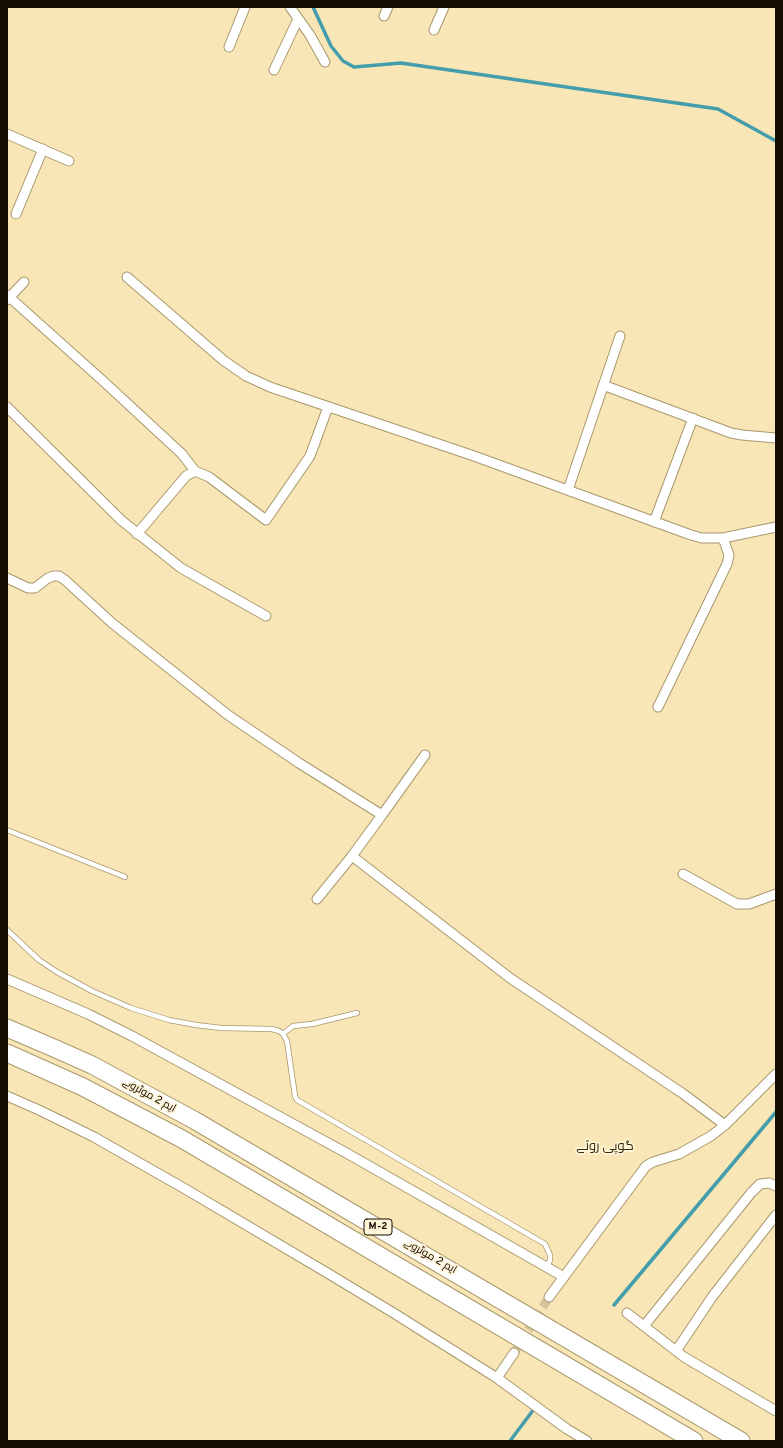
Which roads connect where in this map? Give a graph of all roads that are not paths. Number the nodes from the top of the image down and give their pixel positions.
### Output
1 (245, 7) edge
2 (290, 7) edge
3 (444, 7) edge
4 (298, 19) junction
5 (434, 30) dead end
6 (229, 47) dead end
7 (325, 62) dead end
8 (274, 70) dead end
9 (7, 134) edge
10 (43, 150) junction
11 (69, 161) dead end
12 (16, 214) dead end
13 (127, 277) dead end
14 (24, 282) dead end
15 (8, 297) edge
16 (620, 336) dead end
17 (603, 385) junction
18 (7, 407) edge
19 (328, 407) junction
20 (693, 418) junction
21 (776, 438) edge
22 (195, 471) junction
23 (568, 490) junction
24 (654, 522) junction
25 (776, 527) edge
26 (137, 534) junction
27 (723, 538) junction
28 (7, 578) edge
29 (266, 616) dead end
30 (658, 707) dead end
31 (425, 755) dead end
32 (382, 815) junction
33 (7, 830) edge
34 (352, 856) junction
35 (683, 874) dead end
36 (125, 877) dead end
37 (776, 894) edge
38 (317, 899) dead end
39 (7, 931) edge
40 (7, 979) edge
41 (357, 1013) dead end
42 (7, 1028) edge
43 (283, 1034) junction
44 (7, 1053) edge
45 (776, 1074) edge
46 (7, 1096) edge
47 (725, 1125) junction
48 (776, 1186) edge
49 (776, 1215) edge
50 (547, 1268) junction
51 (564, 1277) junction
52 (549, 1297) tunnel mouth
53 (626, 1313) dead end
54 (644, 1326) junction
55 (676, 1351) junction
56 (514, 1353) tunnel mouth
57 (497, 1378) junction
58 (776, 1411) edge
59 (588, 1441) edge
60 (694, 1441) edge
61 (741, 1441) edge

1 - 6 street
2 - 4 street
3 - 5 street
4 - 7 street
4 - 8 street
9 - 10 street
10 - 11 street
10 - 12 street
13 - 19 street
14 - 15 street
15 - 22 street
16 - 17 street
17 - 20 street
17 - 23 street
18 - 26 street
19 - 22 street
19 - 23 street
20 - 21 street
20 - 24 street
22 - 26 street
23 - 24 street
24 - 27 street
25 - 27 street
26 - 29 street
27 - 30 street
28 - 32 street
31 - 32 street
32 - 34 street
33 - 36 lane
34 - 38 street
34 - 47 street
35 - 37 street
39 - 43 lane
40 - 50 street
41 - 43 lane
42 - 61 highway, ایم 2 موٹروے / M-2
43 - 50 lane
44 - 60 highway, ایم 2 موٹروے / M-2
45 - 47 street
46 - 57 street
47 - 51 street
48 - 54 street
49 - 55 street
50 - 51 street
51 - 52 street
53 - 54 street
54 - 55 street
55 - 58 street
56 - 57 street
57 - 59 street

